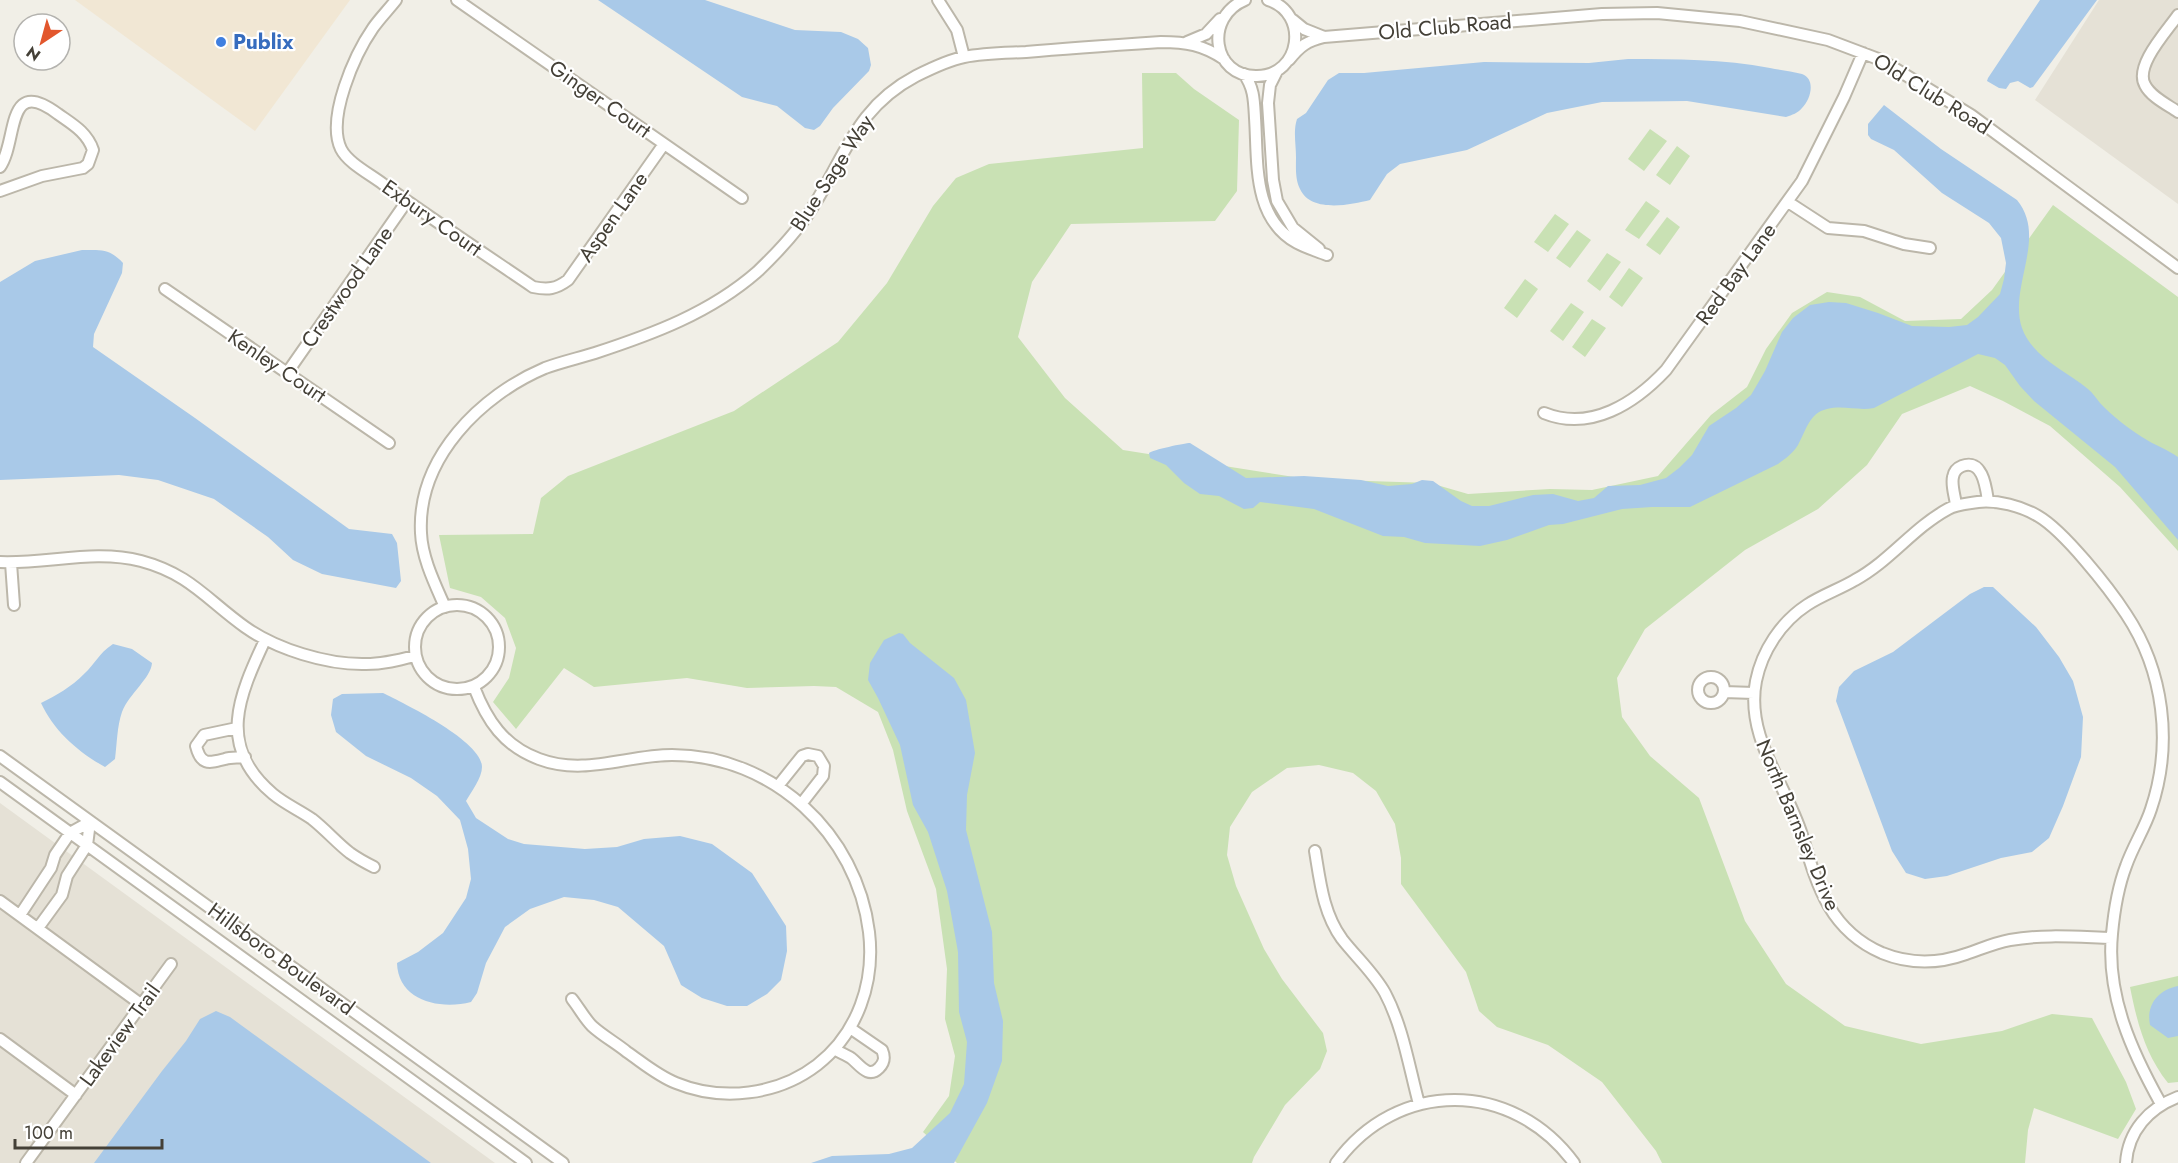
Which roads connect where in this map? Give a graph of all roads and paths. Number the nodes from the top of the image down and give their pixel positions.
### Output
1 (396, 0) edge
2 (457, 0) edge
3 (938, 0) edge
4 (1270, 0) edge
5 (1241, 1) edge
6 (2178, 15) edge
7 (1224, 16) junction
8 (1292, 19) junction
9 (1324, 37) junction
10 (1186, 42) junction
11 (1863, 53) junction
12 (964, 57) junction
13 (1224, 59) junction
14 (1289, 60) junction
15 (1277, 71) junction
16 (1244, 74) junction
17 (2178, 112) edge
18 (664, 144) junction
19 (0, 167) edge
20 (0, 191) edge
21 (742, 198) dead end
22 (407, 201) junction
23 (1788, 202) junction
24 (1930, 248) dead end
25 (2178, 268) edge
26 (559, 287) joint
27 (165, 289) dead end
28 (287, 373) junction
29 (1544, 413) dead end
30 (389, 443) dead end
31 (1988, 501) junction
32 (1956, 505) junction
33 (5, 563) edge
34 (14, 605) dead end
35 (445, 607) junction
36 (266, 640) junction
37 (415, 656) junction
38 (474, 687) junction
39 (1724, 692) dead end
40 (1754, 693) junction
41 (237, 728) junction
42 (0, 756) edge
43 (245, 757) junction
44 (0, 782) edge
45 (778, 786) junction
46 (802, 803) junction
47 (90, 822) junction
48 (70, 832) junction
49 (87, 845) junction
50 (1315, 851) dead end
51 (374, 867) dead end
52 (35, 894) junction
53 (0, 901) edge
54 (53, 907) junction
55 (20, 915) junction
56 (38, 928) junction
57 (2111, 938) junction
58 (171, 964) dead end
59 (573, 999) dead end
60 (142, 1005) junction
61 (850, 1028) junction
62 (0, 1039) edge
63 (834, 1049) junction
64 (76, 1095) junction
65 (2178, 1097) edge
66 (1419, 1104) junction
67 (2161, 1104) junction
68 (26, 1163) edge
69 (526, 1163) edge
70 (563, 1163) edge
71 (1336, 1163) edge
72 (1574, 1163) edge
73 (2126, 1163) edge

1 - 22 street, Exbury Court
2 - 18 street, Ginger Court
3 - 12 street
4 - 8 street
5 - 7 street, Blue Sage Way
6 - 17 street
7 - 10 street, Blue Sage Way
7 - 13 street
8 - 9 street
8 - 14 street
9 - 11 street, Old Club Road
9 - 14 street, Old Club Road
10 - 12 street, Blue Sage Way
10 - 13 street, Blue Sage Way
11 - 23 street, Red Bay Lane
11 - 25 street, Old Club Road
12 - 35 street, Blue Sage Way
13 - 16 street, Blue Sage Way
14 - 15 street, Old Club Road
15 - 16 street
15 - 16 street
18 - 21 street, Ginger Court
18 - 26 street, Aspen Lane
19 - 20 street
22 - 26 street, Exbury Court
22 - 28 street, Crestwood Lane
23 - 24 street
23 - 29 street, Red Bay Lane
27 - 28 street, Kenley Court
28 - 30 street, Kenley Court
31 - 32 street
31 - 32 street
31 - 57 street
32 - 40 street, North Barnsley Drive
33 - 34 street
33 - 36 street
35 - 37 street
35 - 38 street
36 - 37 street
36 - 41 street
37 - 38 street
38 - 45 street
39 - 40 street
40 - 57 street, North Barnsley Drive
41 - 43 street
41 - 43 street
42 - 47 street, Hillsboro Boulevard
43 - 51 street
44 - 48 street, Hillsboro Boulevard
45 - 46 street
45 - 46 street
46 - 61 street
47 - 48 street
47 - 49 street
47 - 70 street, Hillsboro Boulevard
48 - 49 street, Hillsboro Boulevard
48 - 52 street
49 - 54 street
49 - 69 street, Hillsboro Boulevard
50 - 66 street
52 - 54 street
52 - 55 street
53 - 55 street
54 - 56 street
55 - 56 street
56 - 60 street
57 - 67 street
58 - 60 street, Lakeview Trail
59 - 63 street
60 - 64 street, Lakeview Trail
61 - 63 street
61 - 63 street
62 - 64 street
64 - 68 street, Lakeview Trail
65 - 67 street
66 - 71 street
66 - 72 street
67 - 73 street

